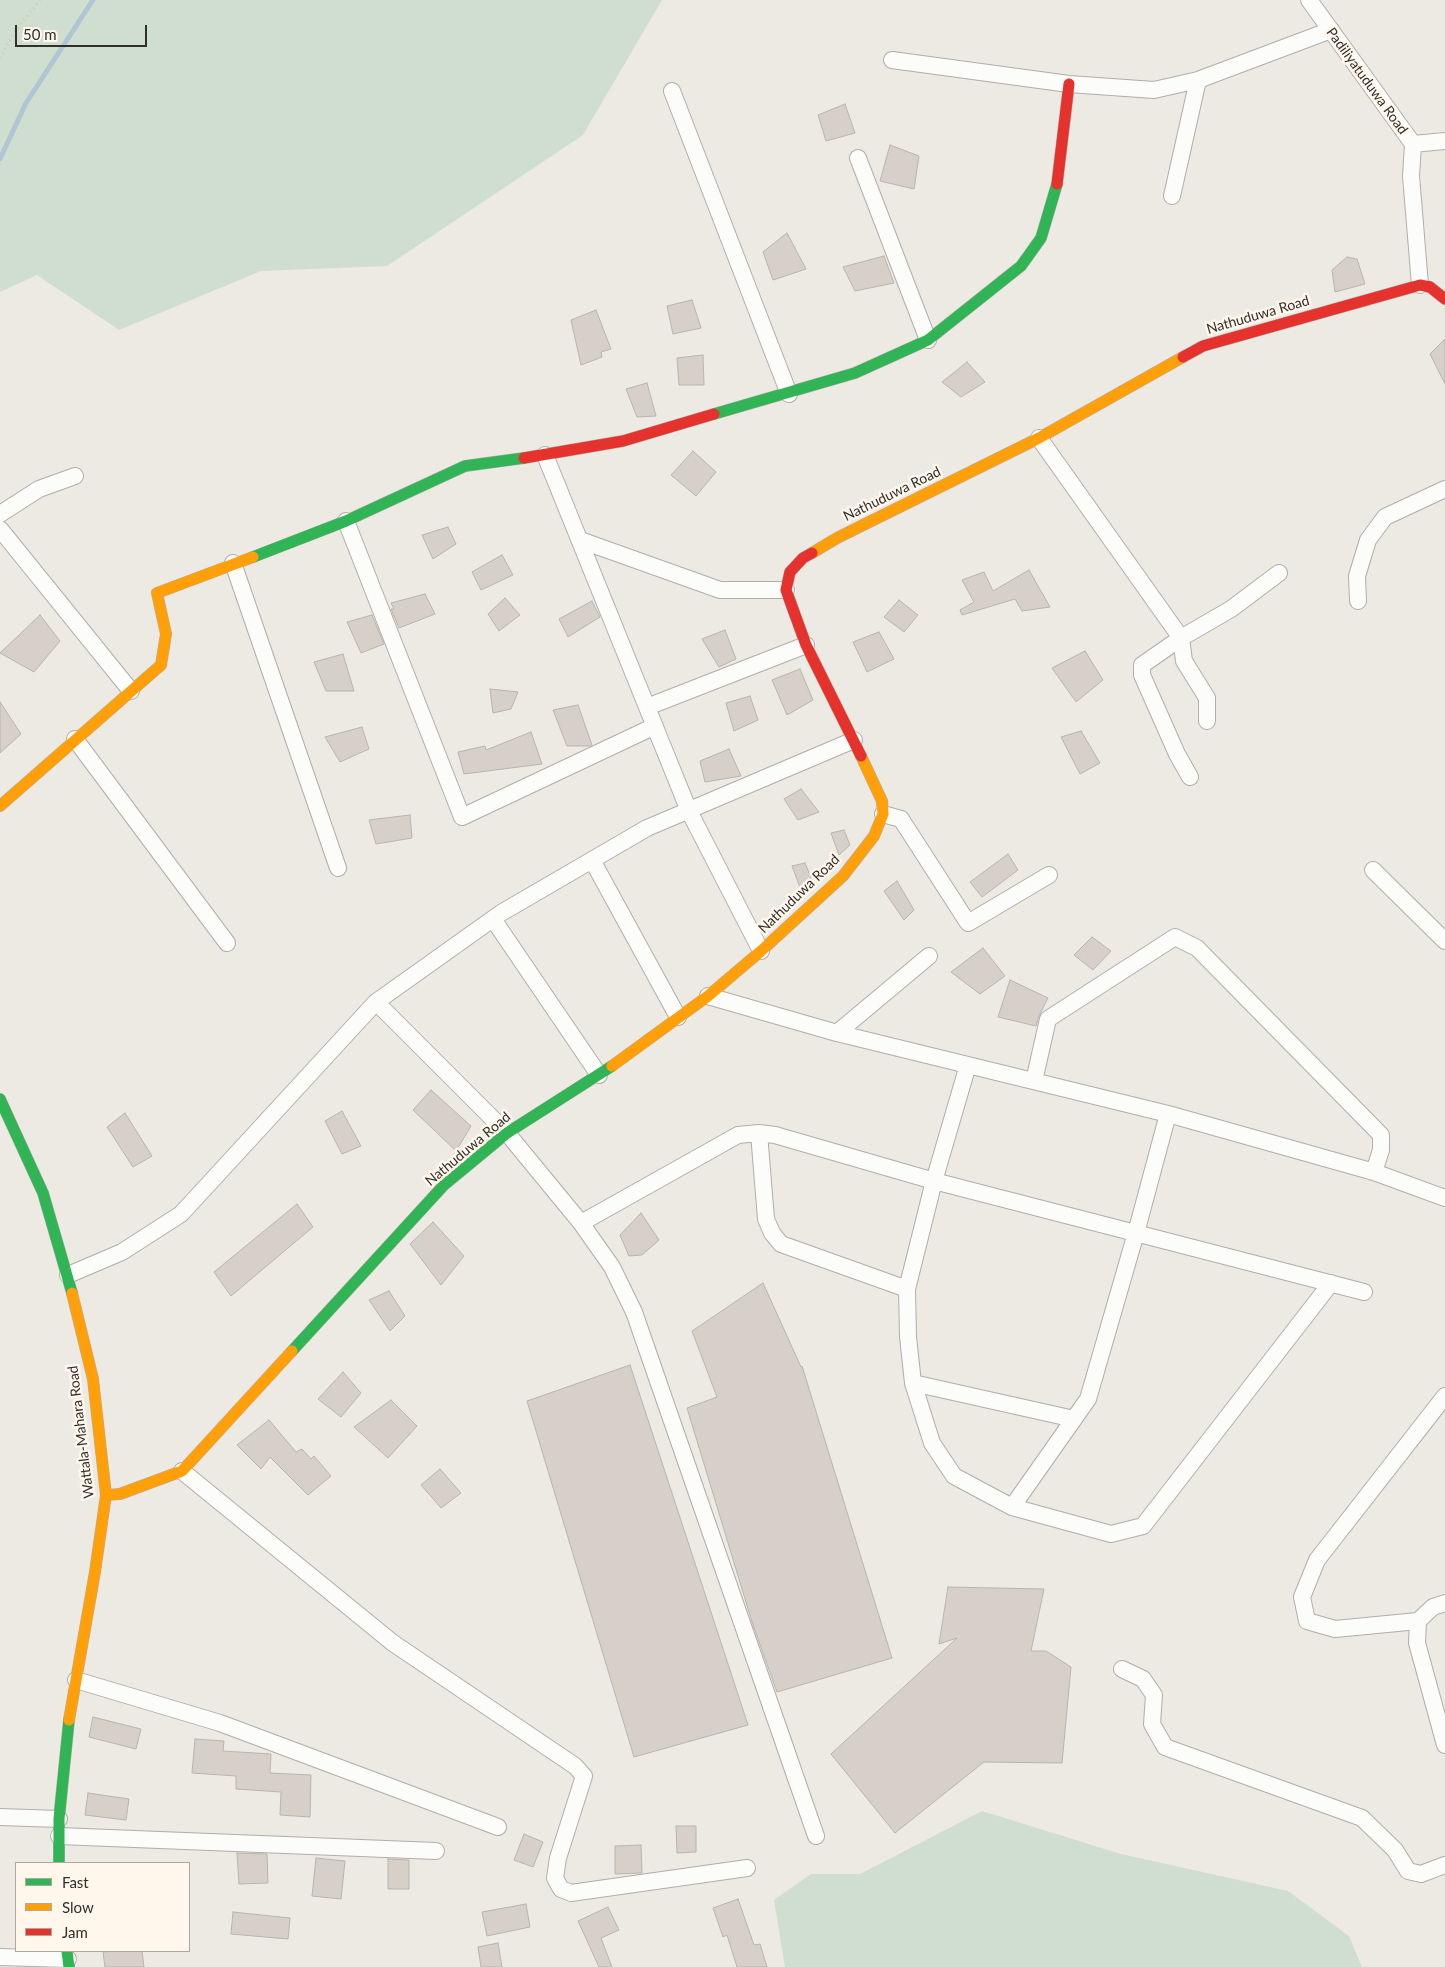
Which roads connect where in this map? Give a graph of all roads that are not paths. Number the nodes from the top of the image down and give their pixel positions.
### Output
1 (1309, 0) edge
2 (1331, 30) junction
3 (892, 60) dead end
4 (1198, 80) junction
5 (1069, 84) junction
6 (672, 91) dead end
7 (1445, 141) edge
8 (1413, 144) junction
9 (858, 158) dead end
10 (1172, 196) dead end
11 (1420, 285) junction
12 (1445, 299) edge
13 (928, 340) junction
14 (789, 394) junction
15 (1039, 438) junction
16 (545, 455) junction
17 (75, 476) dead end
18 (1445, 488) edge
19 (0, 514) edge
20 (346, 521) junction
21 (0, 529) edge
22 (580, 540) junction
23 (233, 564) junction
24 (1279, 573) dead end
25 (786, 590) junction
26 (1358, 601) dead end
27 (1182, 638) junction
28 (806, 645) junction
29 (131, 691) junction
30 (647, 707) junction
31 (1207, 721) dead end
32 (655, 726) junction
33 (75, 739) junction
34 (854, 740) junction
35 (1190, 777) dead end
36 (0, 806) edge
37 (690, 811) junction
38 (882, 814) junction
39 (592, 860) junction
40 (338, 868) dead end
41 (1373, 870) dead end
42 (1050, 875) dead end
43 (493, 919) junction
44 (1445, 941) edge
45 (227, 942) dead end
46 (761, 951) junction
47 (928, 956) dead end
48 (708, 996) junction
49 (376, 1002) junction
50 (678, 1017) junction
51 (837, 1033) junction
52 (968, 1065) junction
53 (598, 1075) junction
54 (1034, 1081) junction
55 (0, 1099) edge
56 (1168, 1114) junction
57 (507, 1132) junction
58 (758, 1133) junction
59 (1374, 1172) junction
60 (934, 1181) junction
61 (1445, 1198) edge
62 (581, 1223) junction
63 (1136, 1233) junction
64 (68, 1276) junction
65 (1331, 1283) junction
66 (907, 1289) junction
67 (1364, 1292) dead end
68 (913, 1384) junction
69 (1445, 1396) edge
70 (1074, 1419) junction
71 (182, 1472) junction
72 (106, 1495) junction
73 (1012, 1507) junction
74 (1445, 1603) edge
75 (1418, 1621) junction
76 (1122, 1669) dead end
77 (76, 1680) junction
78 (1445, 1745) edge
79 (0, 1817) edge
80 (59, 1819) junction
81 (498, 1827) dead end
82 (59, 1836) junction
83 (816, 1836) dead end
84 (436, 1851) dead end
85 (59, 1862) edge
86 (1445, 1865) edge
87 (747, 1868) dead end
88 (0, 1957) edge
89 (68, 1959) edge

1 - 2 street, Padiliyatuduwa Road
2 - 4 street
2 - 8 street, Padiliyatuduwa Road
3 - 5 street
4 - 5 street
4 - 10 street
5 - 13 street
6 - 14 street
7 - 8 street
8 - 11 street, Padiliyatuduwa Road
9 - 13 street
11 - 12 street
11 - 15 street, Nathuduwa Road
13 - 14 street
14 - 16 street
15 - 25 street, Nathuduwa Road
15 - 27 street
16 - 20 street
16 - 22 street
17 - 19 street
18 - 26 street
20 - 23 street
20 - 32 street
21 - 29 street
22 - 25 street
22 - 30 street
23 - 29 street
23 - 40 street
24 - 27 street
25 - 28 street
27 - 31 street
27 - 35 street
28 - 30 street
28 - 34 street
29 - 33 street
30 - 32 street
32 - 37 street
33 - 36 street
33 - 45 street
34 - 37 street
34 - 38 street
37 - 39 street
37 - 46 street
38 - 42 street
38 - 46 street, Nathuduwa Road
39 - 43 street
39 - 50 street
41 - 44 street
43 - 49 street
43 - 53 street
46 - 48 street, Nathuduwa Road
47 - 51 street
48 - 50 street, Nathuduwa Road
48 - 51 street
49 - 57 street
49 - 64 street
50 - 53 street, Nathuduwa Road
51 - 52 street
52 - 54 street
52 - 60 street
53 - 57 street, Nathuduwa Road
54 - 56 street
54 - 59 street
55 - 64 street, Wattala-Mahara Road
56 - 59 street
56 - 63 street
57 - 62 street
57 - 71 street, Nathuduwa Road
58 - 60 street
58 - 62 street
58 - 66 street
59 - 61 street
60 - 63 street
60 - 66 street
62 - 83 street
63 - 65 street
63 - 70 street
64 - 72 street, Wattala-Mahara Road
65 - 67 street
65 - 73 street
66 - 68 street
68 - 70 street
68 - 73 street
69 - 75 street
70 - 73 street
71 - 72 street, Nathuduwa Road
71 - 87 street
72 - 77 street, Wattala-Mahara Road
74 - 75 street
75 - 78 street
76 - 86 street
77 - 80 street, Wattala-Mahara Road
77 - 81 street
79 - 80 street
80 - 82 street, Wattala-Mahara Road
82 - 84 street
82 - 85 street, Wattala-Mahara Road
88 - 89 street

